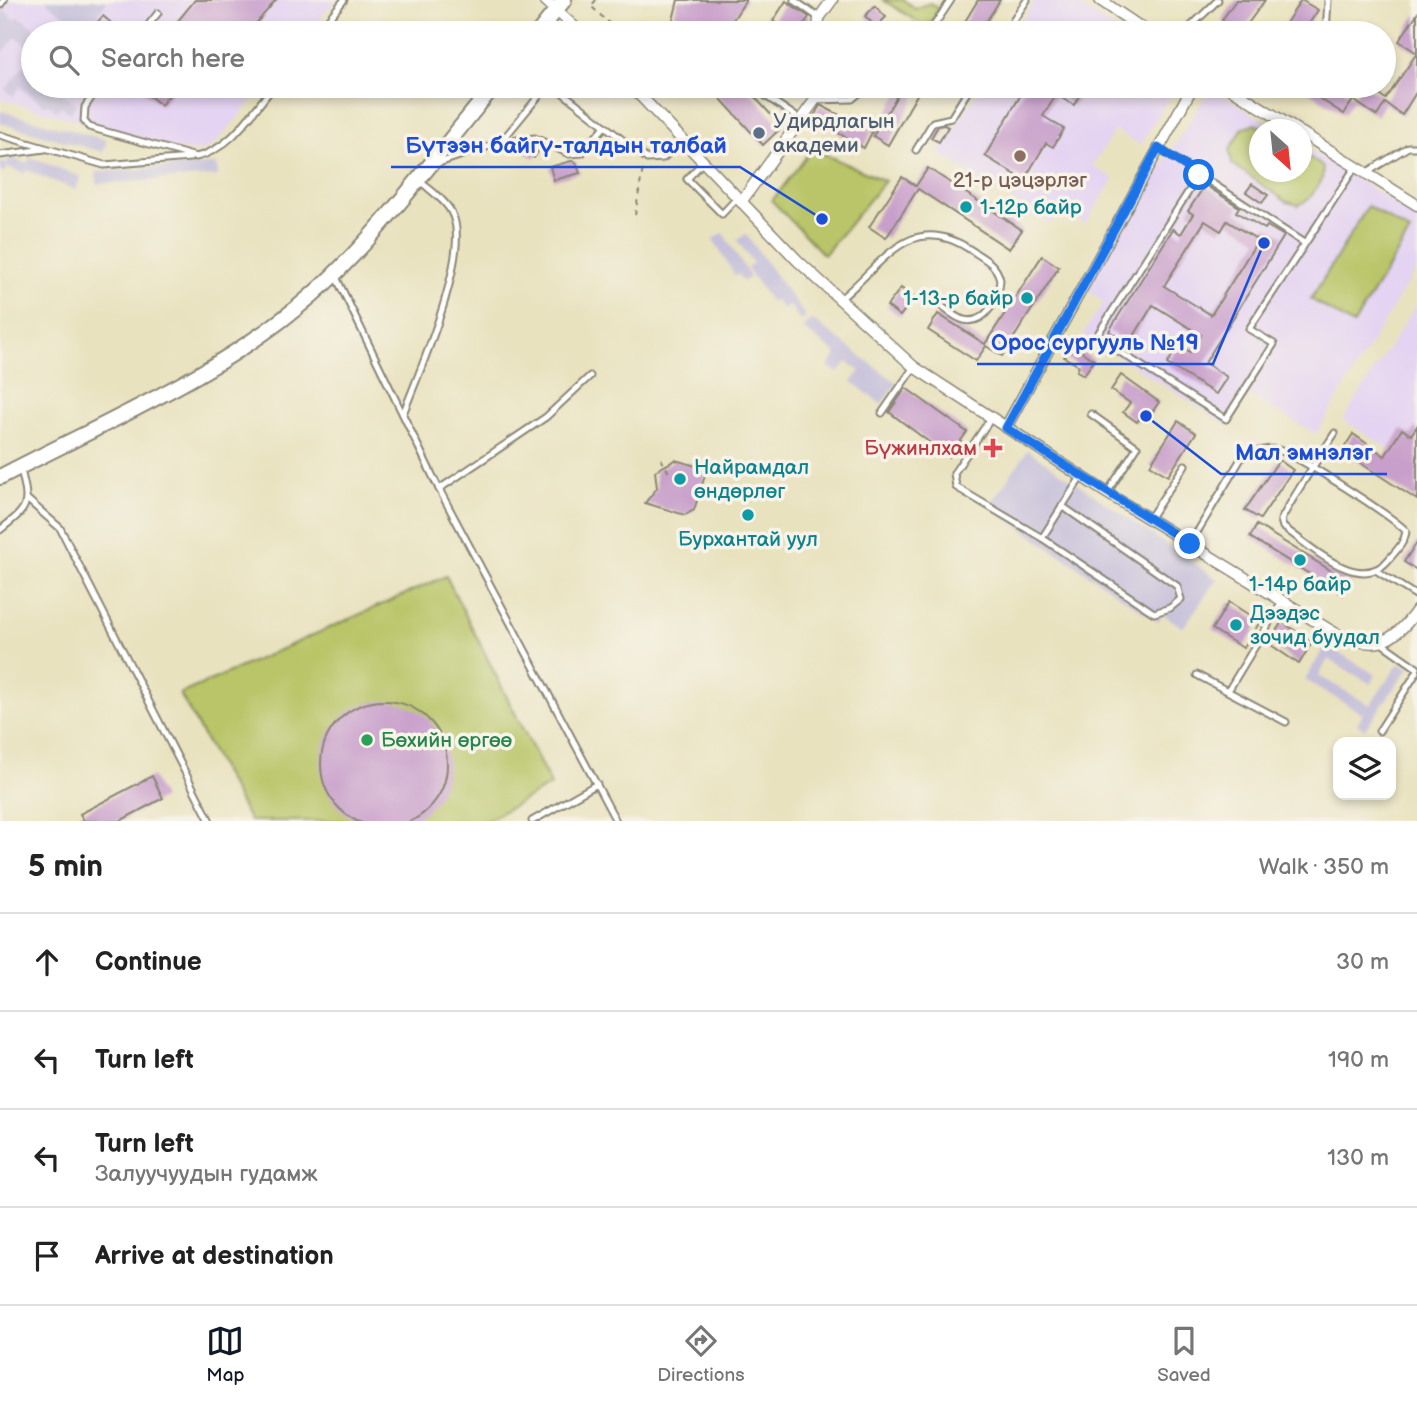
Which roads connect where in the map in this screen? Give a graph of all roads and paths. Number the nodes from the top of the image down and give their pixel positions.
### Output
1 (4, 0) edge
2 (344, 0) edge
3 (596, 0) edge
4 (794, 0) edge
5 (832, 0) edge
6 (951, 0) edge
7 (1027, 0) edge
8 (1100, 0) edge
9 (1218, 0) edge
10 (1328, 0) edge
11 (555, 3) edge
12 (0, 5) edge
13 (158, 13) dead end
14 (819, 18) junction
15 (152, 21) edge
16 (327, 21) edge
17 (545, 21) edge
18 (570, 21) edge
19 (607, 21) edge
20 (819, 21) edge
21 (936, 21) edge
22 (1013, 21) edge
23 (1131, 21) edge
24 (1196, 21) edge
25 (1327, 21) edge
26 (91, 98) edge
27 (264, 98) edge
28 (484, 98) edge
29 (537, 98) edge
30 (569, 98) edge
31 (642, 98) edge
32 (769, 98) edge
33 (853, 98) edge
34 (964, 98) edge
35 (1186, 98) edge
36 (1246, 98) edge
37 (815, 100) joint
38 (1280, 119) edge
39 (801, 120) junction
40 (605, 126) junction
41 (0, 135) edge
42 (1312, 139) edge
43 (683, 141) junction
44 (501, 142) junction
45 (1417, 147) edge
46 (1158, 148) junction
47 (48, 149) junction
48 (916, 150) dead end
49 (0, 155) edge
50 (197, 157) junction
51 (647, 159) junction
52 (704, 162) junction
53 (1356, 166) junction
54 (422, 173) junction
55 (1366, 173) junction
56 (1199, 175) junction
57 (739, 200) junction
58 (1417, 205) edge
59 (635, 215) dead end
60 (1304, 243) junction
61 (334, 274) junction
62 (839, 300) junction
63 (940, 305) dead end
64 (914, 367) junction
65 (590, 376) dead end
66 (882, 413) dead end
67 (402, 414) junction
68 (1091, 414) dead end
69 (991, 418) junction
70 (1006, 428) junction
71 (1335, 433) dead end
72 (661, 459) dead end
73 (1185, 465) dead end
74 (20, 467) junction
75 (1312, 469) junction
76 (671, 476) dead end
77 (0, 477) edge
78 (1081, 477) junction
79 (439, 489) junction
80 (1107, 494) junction
81 (28, 500) junction
82 (1062, 506) junction
83 (1149, 519) junction
84 (0, 530) edge
85 (1042, 538) junction
86 (1190, 544) junction
87 (1377, 571) junction
88 (1417, 596) edge
89 (1283, 600) junction
90 (1417, 610) edge
91 (1377, 644) junction
92 (1417, 670) edge
93 (1197, 675) dead end
94 (1228, 691) junction
95 (1286, 722) dead end
96 (1379, 731) dead end
97 (597, 784) junction
98 (210, 821) edge
99 (532, 821) edge
100 (616, 821) edge

1 - 12 lane
2 - 16 lane
3 - 19 path
4 - 14 lane
5 - 14 street
6 - 21 lane
7 - 22 lane
8 - 23 street
9 - 24 lane
10 - 25 lane
11 - 17 main road
11 - 18 street
13 - 15 lane
14 - 20 street
26 - 50 lane
27 - 50 lane
28 - 54 main road
29 - 44 lane
30 - 40 lane
31 - 43 street
32 - 39 lane
33 - 37 lane
34 - 48 lane
35 - 46 street
36 - 38 street
37 - 39 street
39 - 57 street
40 - 44 lane
40 - 51 lane
41 - 47 lane
42 - 53 street
43 - 51 lane
43 - 52 street
44 - 54 lane
45 - 55 lane
46 - 56 lane
46 - 70 street
47 - 49 lane
47 - 50 lane
51 - 59 path
52 - 57 street
52 - 57 lane
53 - 55 street
53 - 60 lane
54 - 61 main road
54 - 67 lane
55 - 58 street
56 - 60 lane
56 - 60 lane
57 - 62 street
61 - 67 lane
61 - 74 main road
62 - 63 lane
62 - 64 street
64 - 66 lane
64 - 69 street
65 - 79 lane
67 - 79 lane
68 - 80 lane
69 - 70 street
69 - 85 lane
70 - 78 street
71 - 75 lane
72 - 76 path
73 - 83 lane
74 - 77 main road
74 - 81 lane
75 - 86 lane
75 - 87 lane
75 - 87 lane
78 - 80 street
78 - 82 lane
79 - 97 lane
80 - 83 street
81 - 84 lane
81 - 98 lane
82 - 85 lane
82 - 85 lane
83 - 86 street
86 - 89 street
87 - 88 lane
89 - 91 street
89 - 94 lane
90 - 91 street
91 - 92 lane
92 - 96 lane
93 - 94 lane
94 - 95 lane
97 - 99 lane
97 - 100 lane

